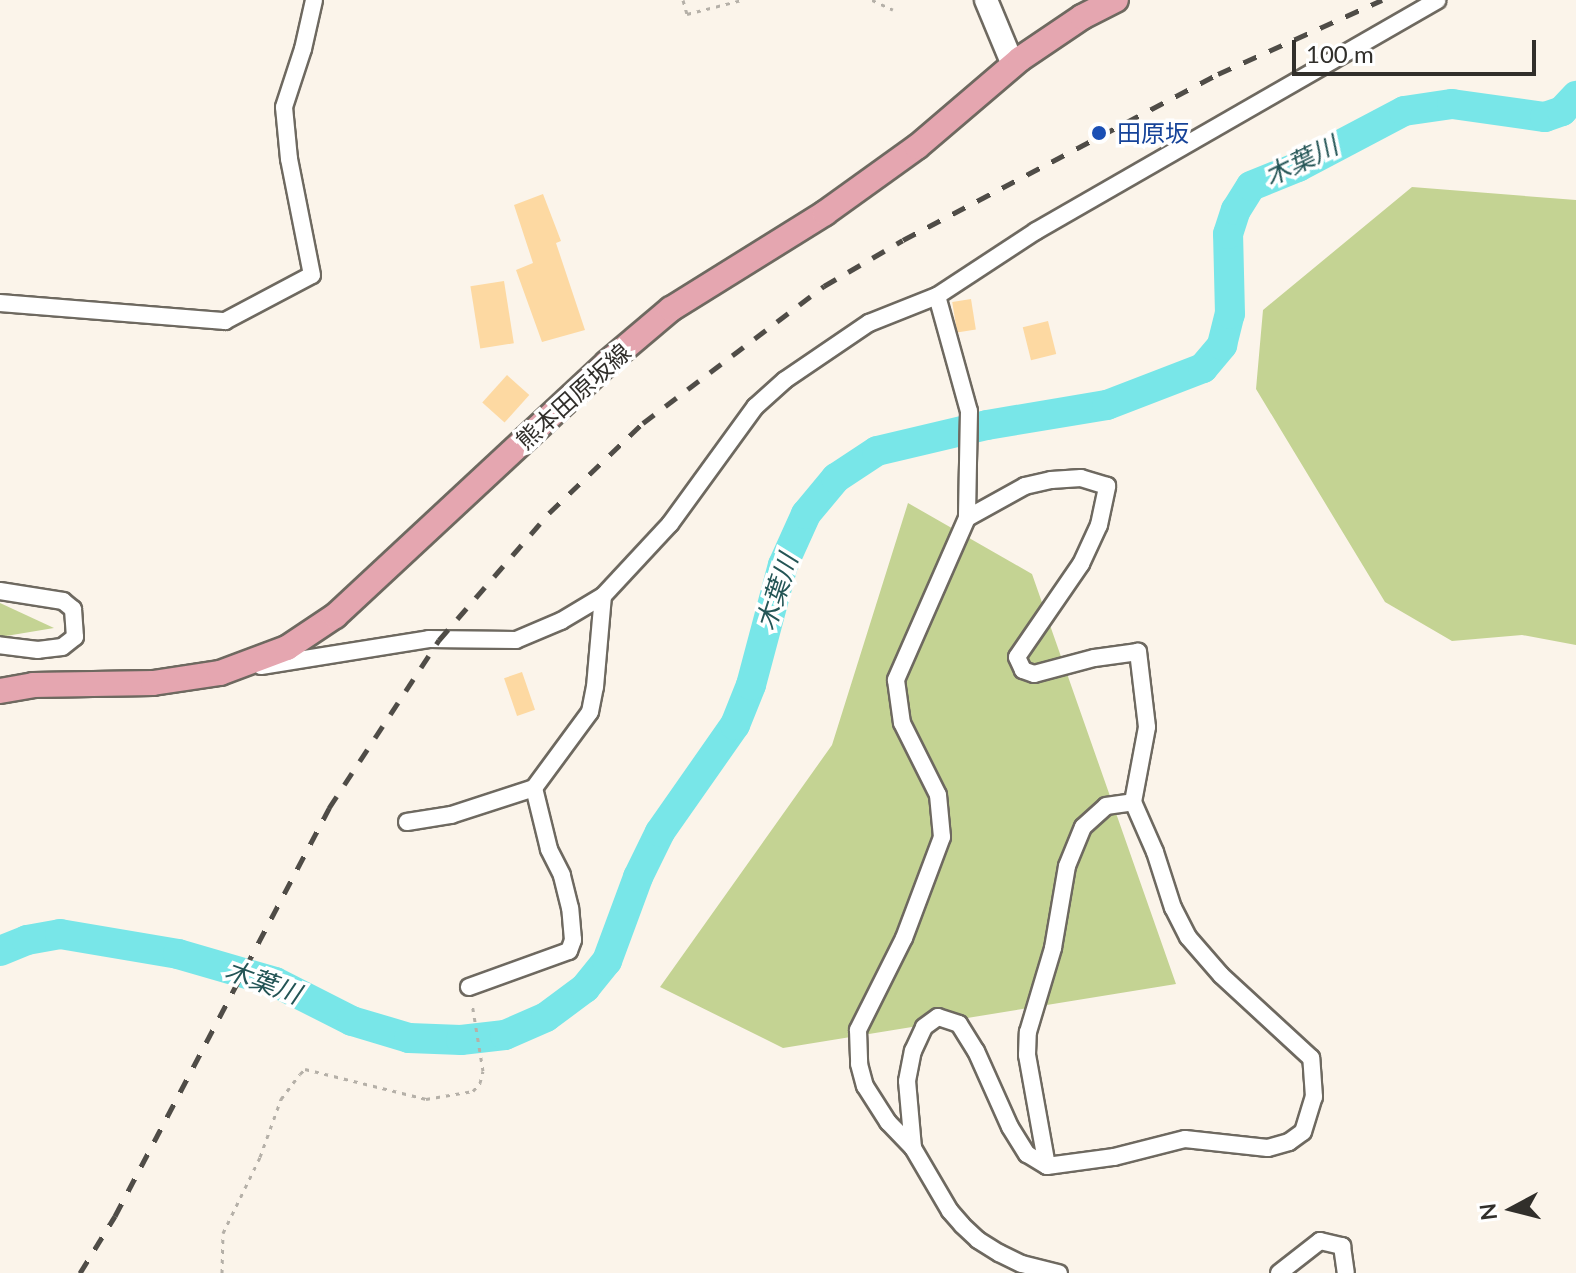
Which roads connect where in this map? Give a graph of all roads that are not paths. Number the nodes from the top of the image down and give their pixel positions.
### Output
1 (314, 0) edge
2 (986, 0) edge
3 (1116, 0) edge
4 (1437, 0) edge
5 (1013, 65) junction
6 (937, 296) junction
7 (0, 303) edge
8 (967, 518) junction
9 (0, 591) edge
10 (603, 596) junction
11 (0, 645) edge
12 (220, 673) junction
13 (0, 691) edge
14 (534, 788) junction
15 (1133, 802) junction
16 (407, 822) dead end
17 (469, 987) road end
18 (913, 1148) junction
19 (1047, 1166) junction
20 (1059, 1273) edge
21 (1279, 1273) edge
22 (1346, 1273) edge

1 - 7 street
2 - 5 street
3 - 5 main road, 熊本田原坂線
4 - 6 street
5 - 12 main road, 熊本田原坂線
6 - 8 street
6 - 10 street
8 - 15 street
8 - 18 street
9 - 11 street
10 - 12 street
10 - 14 street
12 - 13 main road, 熊本田原坂線
14 - 16 street
14 - 17 street
15 - 19 street
15 - 19 street
18 - 19 street
18 - 20 street
21 - 22 street

